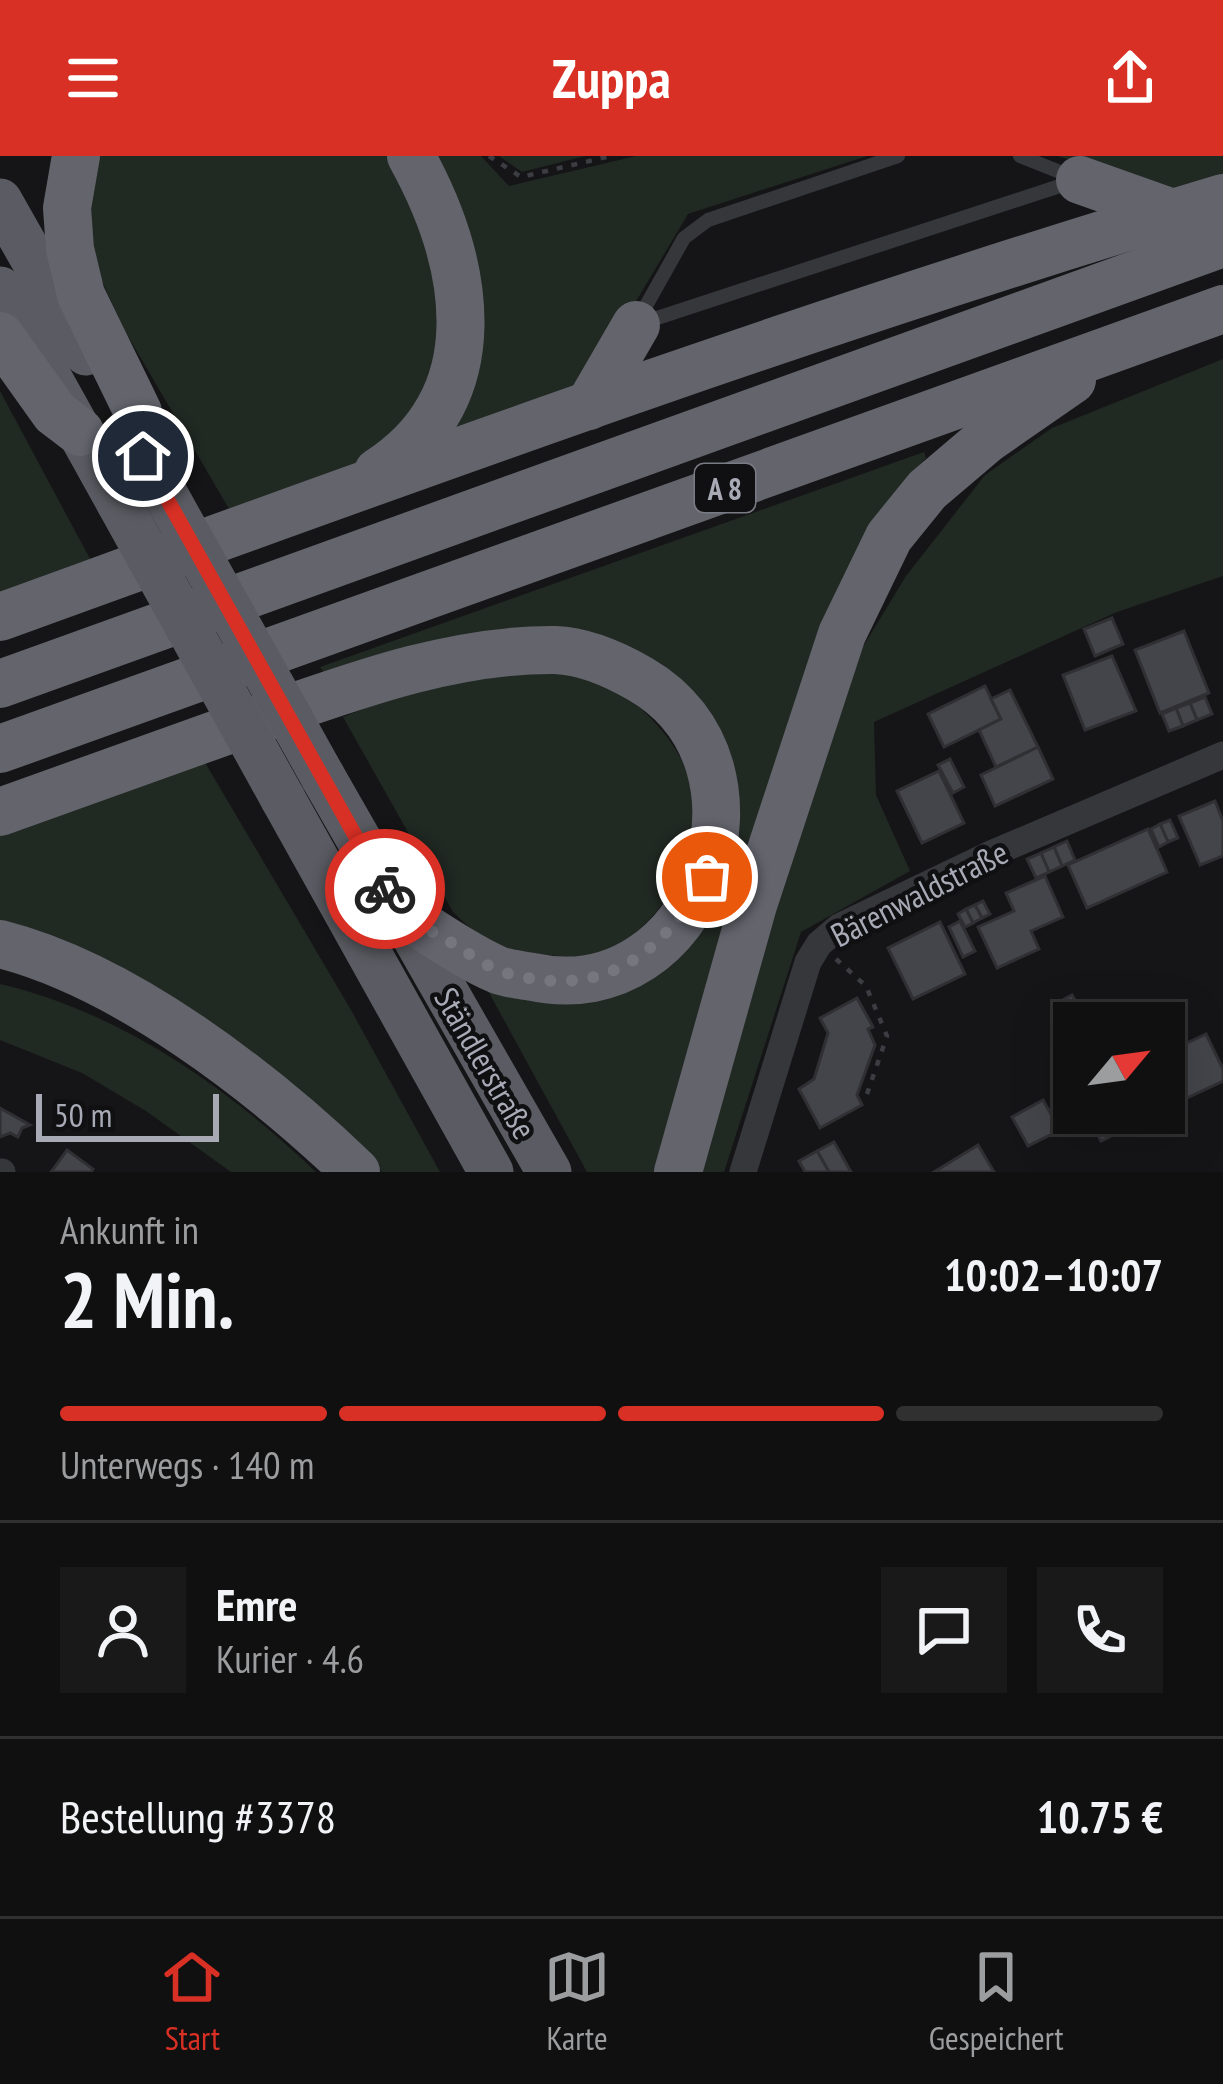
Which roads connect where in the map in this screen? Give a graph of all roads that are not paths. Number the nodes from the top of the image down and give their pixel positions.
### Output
1 (76, 156) edge
2 (411, 156) edge
3 (898, 156) edge
4 (1019, 156) edge
5 (1080, 180) junction
6 (1223, 198) edge
7 (0, 201) edge
8 (1173, 213) junction
9 (1223, 243) edge
10 (0, 289) edge
11 (1223, 309) edge
12 (636, 325) junction
13 (0, 336) edge
14 (1125, 343) junction
15 (590, 406) junction
16 (80, 433) junction
17 (140, 480) junction
18 (347, 491) junction
19 (0, 617) edge
20 (0, 684) edge
21 (0, 749) edge
22 (1223, 755) edge
23 (0, 812) edge
24 (396, 910) junction
25 (0, 944) edge
26 (747, 1163) edge
27 (356, 1172) edge
28 (491, 1172) edge
29 (549, 1172) edge
30 (678, 1172) edge

1 - 17 highway
2 - 18 highway
3 - 12 lane
4 - 5 lane
5 - 8 highway
5 - 12 lane
6 - 8 highway
7 - 17 highway, Ständlerstraße
8 - 15 highway
9 - 20 highway, A 8
10 - 16 highway, Ständlerstraße
11 - 14 highway, A 8
12 - 15 highway
13 - 16 highway
14 - 21 highway, A 8
14 - 30 highway
15 - 18 highway
16 - 17 highway, Ständlerstraße
17 - 24 highway, Ständlerstraße, bridge
17 - 28 highway, Ständlerstraße, bridge
18 - 19 highway
22 - 26 street, Bärenwaldstraße
23 - 24 highway
24 - 29 highway, Ständlerstraße
25 - 27 highway

